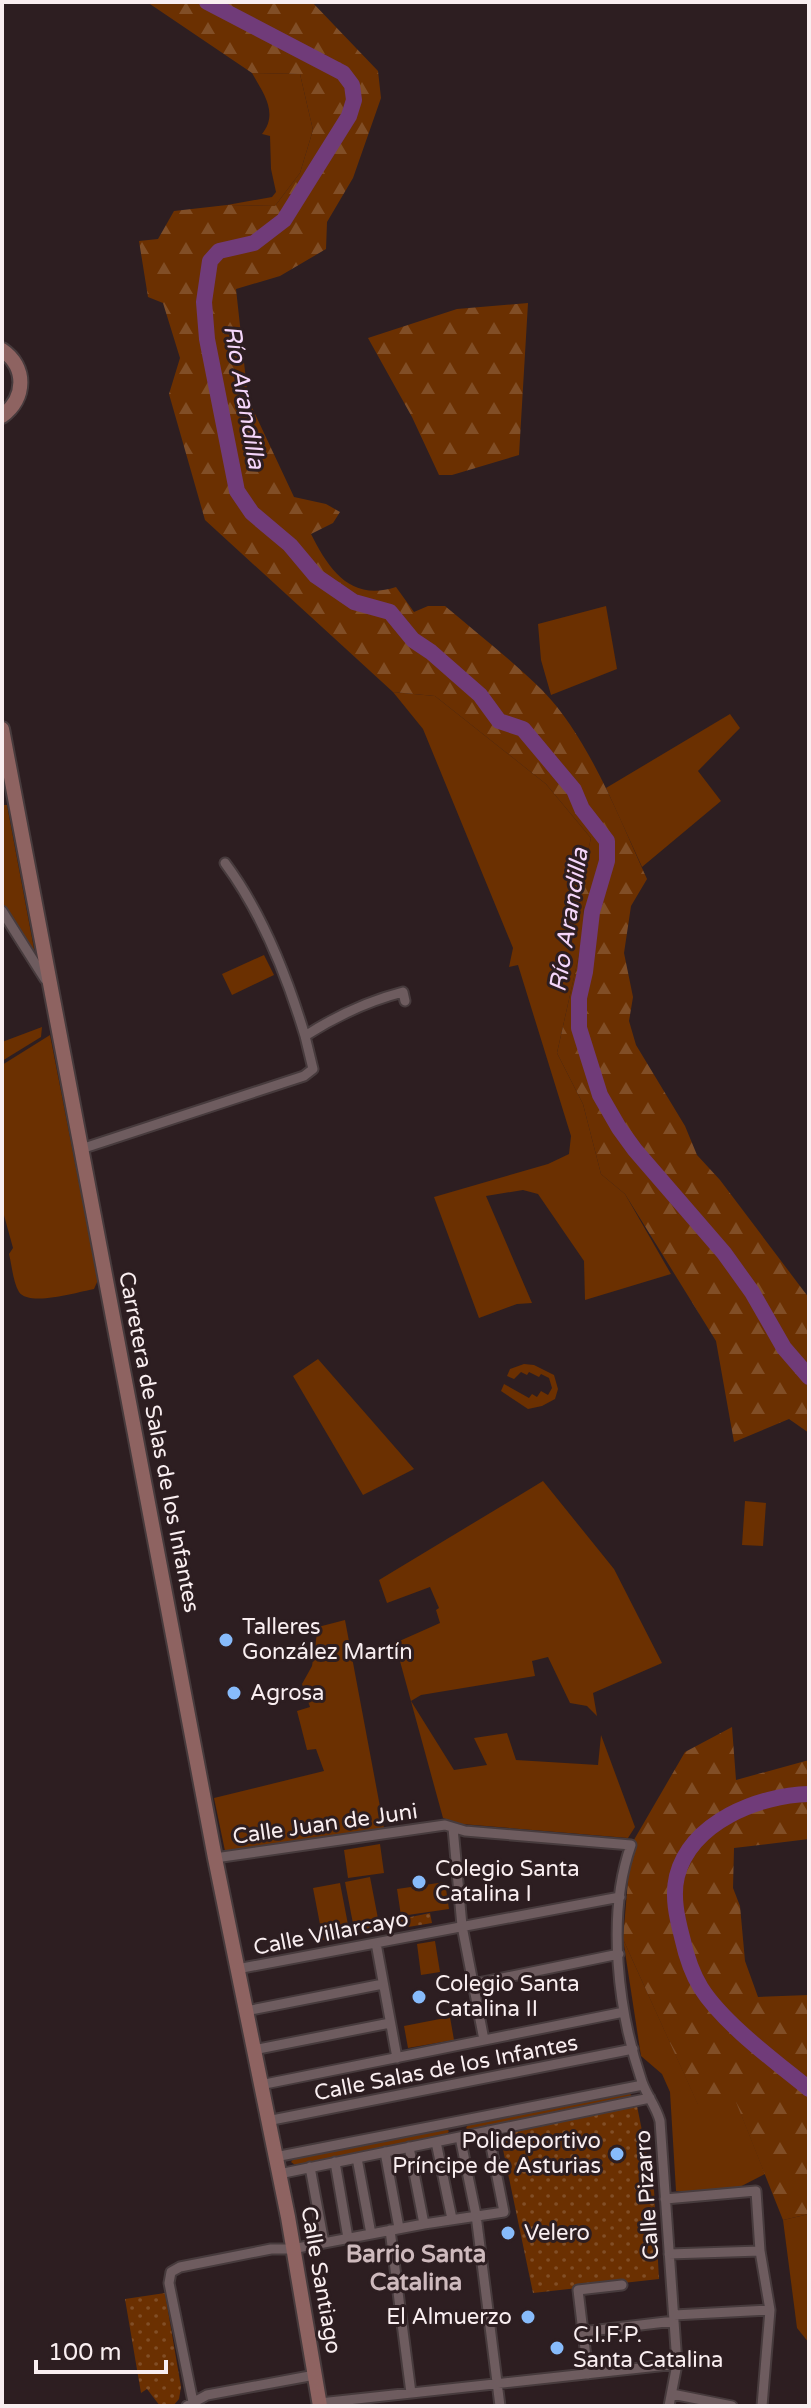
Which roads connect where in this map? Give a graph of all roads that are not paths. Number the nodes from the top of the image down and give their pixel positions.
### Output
1 (2, 350) edge
2 (2, 416) edge
3 (2, 729) edge
4 (225, 863) dead end
5 (2, 911) edge
6 (50, 986) junction
7 (405, 1001) dead end
8 (305, 1036) junction
9 (81, 1149) junction
10 (453, 1828) junction
11 (631, 1845) joint
12 (215, 1858) junction
13 (620, 1897) junction
14 (462, 1926) junction
15 (376, 1943) junction
16 (619, 1954) junction
17 (237, 1969) junction
18 (383, 1984) junction
19 (473, 1984) junction
20 (246, 2011) junction
21 (624, 2012) junction
22 (390, 2023) junction
23 (484, 2040) junction
24 (633, 2049) junction
25 (253, 2050) junction
26 (397, 2058) junction
27 (260, 2085) junction
28 (643, 2085) junction
29 (650, 2098) junction
30 (267, 2121) junction
31 (451, 2123) junction
32 (488, 2131) junction
33 (457, 2138) junction
34 (436, 2142) junction
35 (409, 2147) junction
36 (385, 2152) junction
37 (357, 2158) junction
38 (335, 2162) junction
39 (277, 2164) junction
40 (310, 2167) junction
41 (665, 2199) junction
42 (476, 2215) junction
43 (452, 2219) junction
44 (424, 2224) junction
45 (394, 2229) junction
46 (371, 2234) junction
47 (348, 2238) junction
48 (324, 2243) junction
49 (292, 2249) junction
50 (760, 2251) junction
51 (669, 2254) junction
52 (622, 2285) dead end
53 (770, 2310) junction
54 (674, 2318) junction
55 (582, 2332) junction
56 (677, 2364) junction
57 (588, 2374) junction
58 (315, 2375) junction
59 (497, 2384) junction
60 (411, 2393) junction
61 (672, 2394) junction
62 (353, 2403) edge
63 (190, 2404) edge
64 (320, 2405) edge
65 (500, 2406) edge
66 (669, 2406) edge
67 (732, 2406) edge
68 (762, 2406) edge

1 - 2 main road
3 - 6 main road, Carretera de Salas de los Infantes
4 - 8 street
5 - 6 street
6 - 9 main road, Carretera de Salas de los Infantes
7 - 8 street
8 - 9 street
9 - 12 main road, Carretera de Salas de los Infantes
10 - 11 street, Calle Juan de Juni
10 - 12 street, Calle Juan de Juni
10 - 14 street
11 - 13 street, Calle Pizarro
12 - 17 main road, Carretera de Salas de los Infantes
13 - 14 street, Calle Villarcayo
13 - 16 street, Calle Pizarro
14 - 15 street, Calle Villarcayo
14 - 19 street
15 - 17 street, Calle Villarcayo
15 - 18 street
16 - 19 street
16 - 21 street, Calle Pizarro
17 - 20 main road, Carretera de Salas de los Infantes
18 - 20 street
18 - 22 street
19 - 23 street
20 - 25 main road, Carretera de Salas de los Infantes
21 - 23 street
21 - 24 street, Calle Pizarro
22 - 25 street
22 - 26 street
23 - 26 street
24 - 28 street, Calle Pizarro
24 - 30 street, Calle Salas de los Infantes
25 - 27 main road, Carretera de Salas de los Infantes
26 - 27 street
27 - 30 main road, Carretera de Salas de los Infantes
28 - 29 street, Calle Pizarro
28 - 31 street
29 - 32 street
29 - 41 street, Calle Pizarro
30 - 39 main road, Carretera de Salas de los Infantes
31 - 33 street
31 - 39 street
32 - 33 street
32 - 42 street
33 - 34 street
33 - 42 street
34 - 35 street
34 - 43 street
35 - 36 street
35 - 44 street
36 - 37 street
36 - 45 street
37 - 38 street
37 - 46 street
38 - 40 street
38 - 47 street
39 - 40 street
39 - 49 main road, Calle Santiago
40 - 48 street
41 - 50 street
41 - 51 street, Calle Pizarro
42 - 43 street
42 - 59 street
43 - 44 street
44 - 45 street
45 - 46 street
45 - 60 street
46 - 47 street
47 - 48 street
48 - 49 street
49 - 58 main road, Calle Santiago
49 - 63 street
50 - 51 street
50 - 53 street
51 - 54 street, Calle Pizarro
52 - 55 street
53 - 54 street
53 - 68 street
54 - 55 street
54 - 56 street, Calle Pizarro
55 - 57 street
56 - 57 street
56 - 61 street, Calle Pizarro
57 - 59 street
58 - 63 street
58 - 64 main road, Calle Santiago
59 - 60 street
59 - 65 street
60 - 62 street
61 - 66 street, Calle Pizarro
61 - 67 street
62 - 64 street

